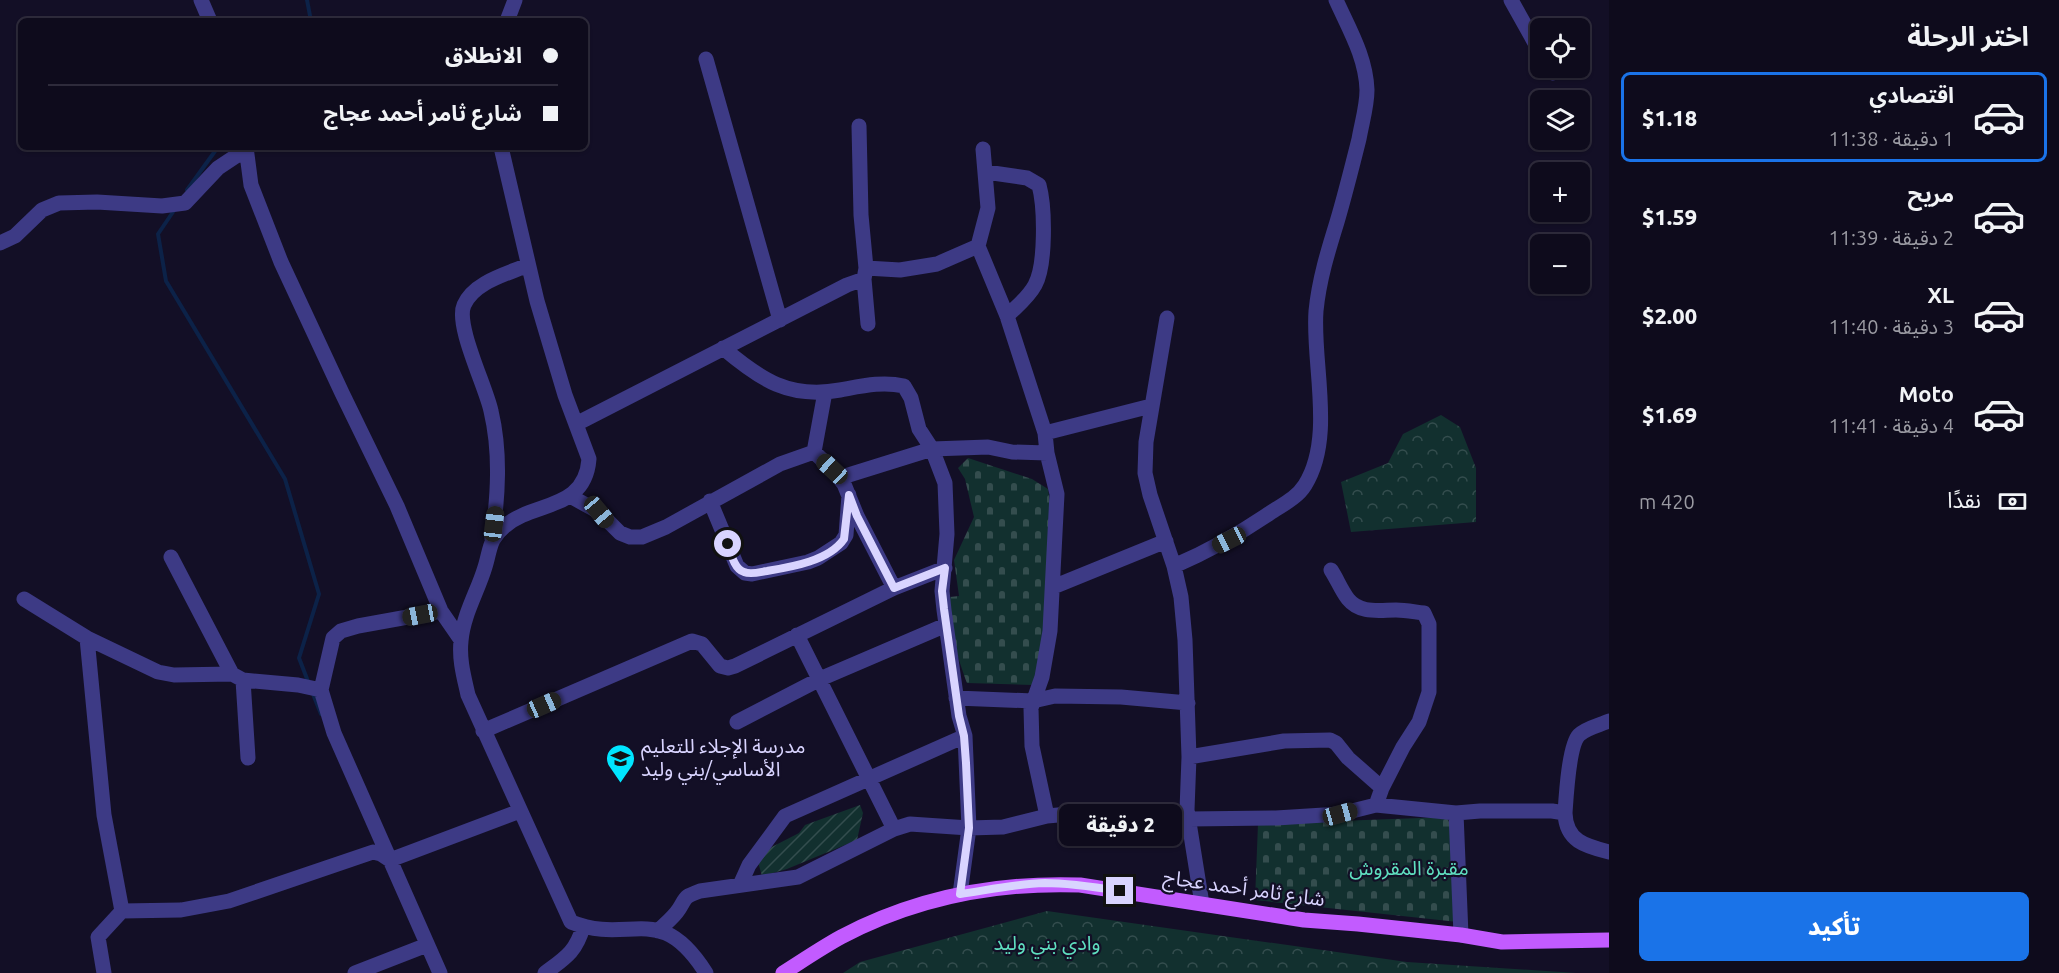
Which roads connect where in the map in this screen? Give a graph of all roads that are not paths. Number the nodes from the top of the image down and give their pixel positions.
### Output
1 (201, 0) edge
2 (515, 0) edge
3 (1336, 0) edge
4 (1511, 0) edge
5 (209, 18) edge
6 (508, 18) edge
7 (1530, 34) edge
8 (706, 59) dead end
9 (859, 126) dead end
10 (983, 148) dead end
11 (246, 150) edge
12 (502, 150) edge
13 (986, 172) junction
14 (0, 243) edge
15 (978, 246) junction
16 (528, 265) junction
17 (865, 274) junction
18 (1007, 316) junction
19 (1167, 318) dead end
20 (780, 320) junction
21 (868, 324) dead end
22 (723, 348) junction
23 (825, 392) junction
24 (1152, 406) junction
25 (576, 424) junction
26 (1045, 433) junction
27 (932, 448) junction
28 (813, 452) junction
29 (1047, 453) junction
30 (839, 477) junction
31 (849, 495) junction
32 (570, 496) junction
33 (710, 501) junction
34 (1166, 541) junction
35 (492, 542) junction
36 (171, 557) dead end
37 (1174, 566) junction
38 (945, 568) junction
39 (1331, 570) dead end
40 (1053, 587) junction
41 (894, 588) junction
42 (24, 599) dead end
43 (441, 611) junction
44 (946, 625) junction
45 (797, 635) junction
46 (87, 638) junction
47 (461, 640) junction
48 (238, 677) junction
49 (820, 679) junction
50 (321, 690) junction
51 (956, 698) junction
52 (1033, 701) junction
53 (1188, 703) junction
54 (1609, 721) edge
55 (737, 722) dead end
56 (483, 731) junction
57 (964, 736) junction
58 (1189, 757) junction
59 (248, 758) dead end
60 (870, 778) junction
61 (1382, 788) junction
62 (1376, 805) junction
63 (520, 811) junction
64 (1456, 813) junction
65 (1565, 813) junction
66 (1047, 816) junction
67 (1189, 819) junction
68 (969, 828) junction
69 (894, 830) junction
70 (1609, 852) edge
71 (390, 860) junction
72 (740, 885) junction
73 (960, 894) junction
74 (1202, 904) junction
75 (122, 911) junction
76 (583, 927) junction
77 (658, 931) junction
78 (1461, 934) junction
79 (1609, 940) edge
80 (427, 945) junction
81 (104, 973) edge
82 (356, 973) edge
83 (440, 973) edge
84 (545, 973) edge
85 (706, 973) edge
86 (783, 973) edge

1 - 5 street
2 - 6 street
3 - 37 street
4 - 7 street
8 - 20 street
9 - 17 street
10 - 13 street
11 - 14 street
11 - 43 street
12 - 16 street
13 - 15 street
13 - 18 street
15 - 17 street
15 - 18 street
16 - 25 street
16 - 35 street
17 - 20 street
17 - 21 street
18 - 26 street
19 - 24 street
20 - 22 street
22 - 23 street
22 - 25 street
23 - 27 street
23 - 28 street
24 - 26 street
24 - 34 street
25 - 32 street
26 - 29 street
27 - 29 street
27 - 30 street
27 - 38 street
28 - 30 street
28 - 33 street
29 - 40 street
30 - 31 street
31 - 33 street
31 - 41 street
32 - 33 street
32 - 35 street
34 - 37 street
34 - 40 street
35 - 47 street
36 - 48 street
37 - 53 street
38 - 41 street
38 - 44 street
39 - 61 street
40 - 52 street
41 - 45 street
42 - 46 street
43 - 47 street
43 - 50 street
44 - 49 street
44 - 51 street
45 - 49 street
45 - 56 street
46 - 48 street
46 - 75 street
47 - 56 street
48 - 50 street
48 - 59 street
49 - 55 street
49 - 60 street
50 - 71 street
51 - 52 street
51 - 57 street
52 - 53 street
52 - 66 street
53 - 58 street
54 - 65 street
56 - 63 street
57 - 60 street
57 - 68 street
58 - 61 street
58 - 67 street
60 - 69 street
60 - 72 street
61 - 62 street
62 - 64 street
62 - 67 street
63 - 71 street
63 - 76 street
64 - 65 street
64 - 78 street
65 - 70 street
66 - 67 street
66 - 68 street
67 - 74 street
68 - 69 street
68 - 73 street
69 - 72 street
71 - 75 street
71 - 80 street
72 - 77 street
73 - 74 main road, شارع ثامر أحمد عجاج
73 - 86 main road, شارع ثامر أحمد عجاج
74 - 78 main road, شارع ثامر أحمد عجاج
75 - 81 street
76 - 77 street
76 - 84 street
77 - 85 street
78 - 79 main road, شارع ثامر أحمد عجاج
80 - 82 street
80 - 83 street

